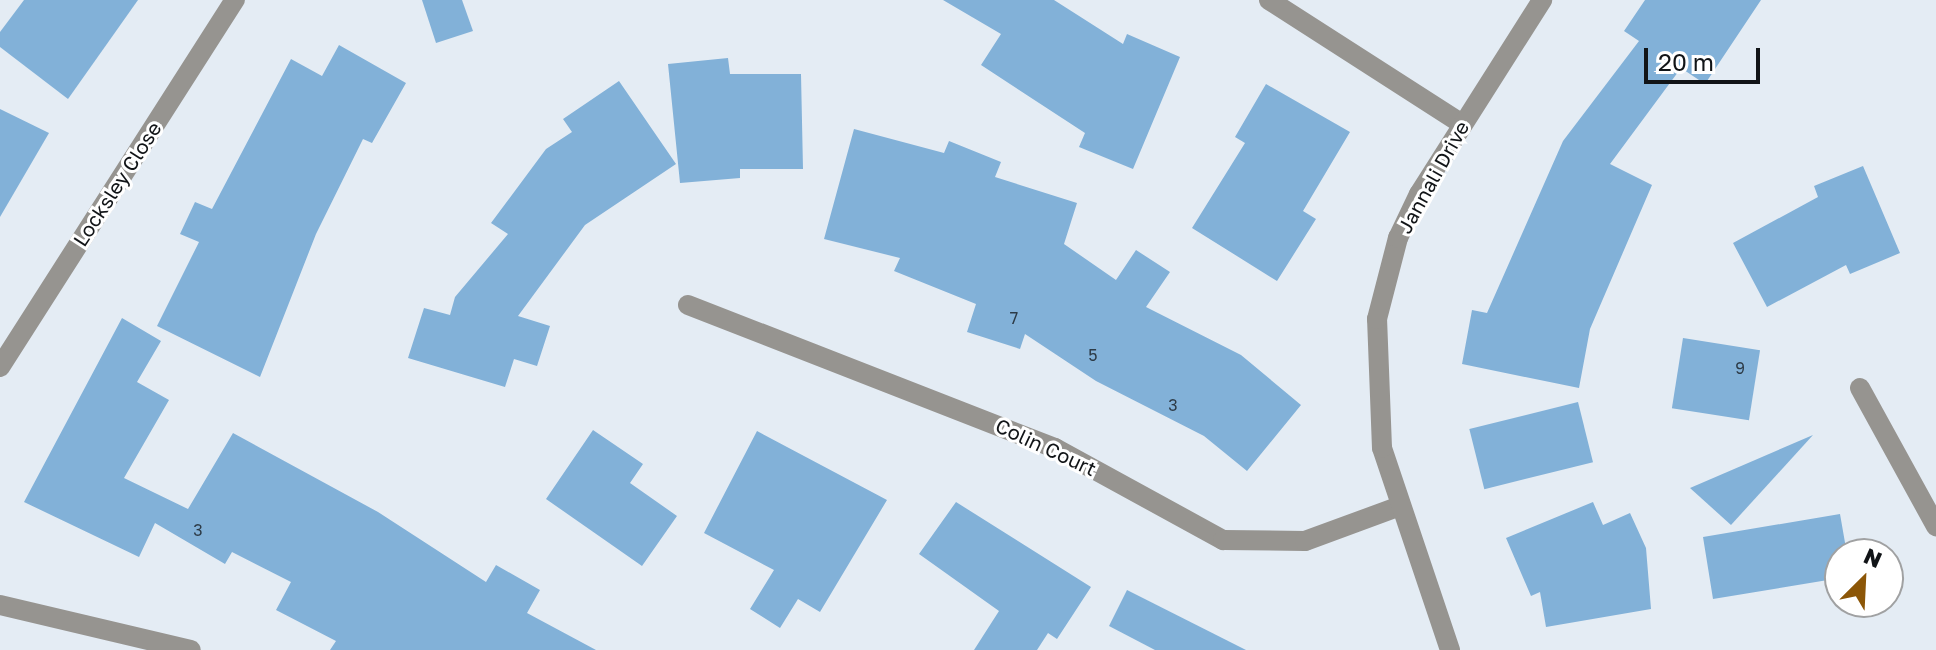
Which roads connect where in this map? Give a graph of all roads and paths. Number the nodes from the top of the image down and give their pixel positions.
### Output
1 (235, 0) edge
2 (1269, 0) edge
3 (1542, 0) edge
4 (1462, 124) junction
5 (688, 305) dead end
6 (0, 367) edge
7 (1860, 388) dead end
8 (1400, 506) junction
9 (1936, 526) edge
10 (0, 605) edge
11 (191, 650) edge
12 (1450, 650) edge

1 - 6 street, Locksley Close
2 - 4 street
3 - 4 street, Jannali Drive
4 - 8 street, Jannali Drive
5 - 8 street, Colin Court
7 - 9 street
8 - 12 street, Jannali Drive
10 - 11 street

